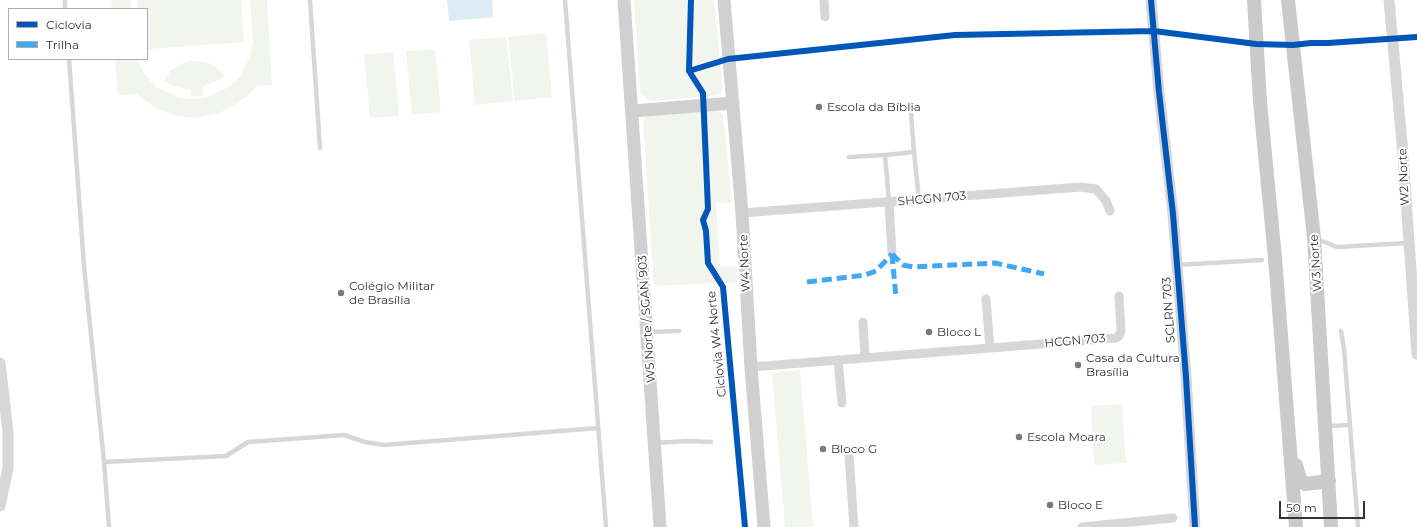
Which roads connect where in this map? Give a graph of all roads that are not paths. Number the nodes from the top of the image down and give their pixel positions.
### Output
1 (310, 0) edge
2 (565, 0) edge
3 (624, 0) edge
4 (724, 0) edge
5 (824, 0) edge
6 (1254, 0) edge
7 (1288, 0) edge
8 (1389, 0) edge
9 (1153, 2) edge
10 (825, 17) dead end
11 (69, 60) edge
12 (732, 103) junction
13 (633, 111) junction
14 (911, 113) dead end
15 (320, 148) dead end
16 (914, 152) junction
17 (885, 155) junction
18 (849, 158) dead end
19 (919, 200) junction
20 (889, 202) junction
21 (1110, 211) dead end
22 (742, 213) junction
23 (1314, 238) junction
24 (1408, 242) junction
25 (892, 254) dead end
26 (1262, 260) dead end
27 (1177, 265) junction
28 (1119, 296) dead end
29 (986, 300) dead end
30 (863, 322) dead end
31 (679, 331) dead end
32 (1341, 331) dead end
33 (648, 332) junction
34 (990, 348) junction
35 (1417, 354) edge
36 (865, 358) junction
37 (838, 360) junction
38 (0, 363) edge
39 (751, 367) junction
40 (842, 403) dead end
41 (1350, 425) junction
42 (1326, 427) junction
43 (598, 428) junction
44 (1289, 431) junction
45 (711, 442) dead end
46 (655, 443) junction
47 (849, 455) dead end
48 (104, 462) junction
49 (1329, 481) junction
50 (0, 506) edge
51 (1173, 518) dead end
52 (1127, 525) edge
53 (109, 527) edge
54 (606, 527) edge
55 (660, 527) edge
56 (764, 527) edge
57 (854, 527) edge
58 (1082, 527) edge
59 (1195, 527) edge
60 (1296, 527) edge
61 (1331, 527) edge
62 (1358, 527) edge

1 - 15 lane
2 - 43 lane
3 - 13 main road, W5 Norte / SGAN 903
4 - 12 main road, W4 Norte
5 - 10 street
6 - 44 main road
7 - 23 main road, W3 Norte
8 - 24 street, W2 Norte
9 - 27 street, SCLRN 703
11 - 48 lane
12 - 13 main road
12 - 22 main road, W4 Norte
13 - 33 main road, W5 Norte / SGAN 903
14 - 16 lane
16 - 17 lane
16 - 19 lane
17 - 18 lane
17 - 20 lane
19 - 20 street, SHCGN 703
19 - 21 street, SHCGN 703
20 - 22 street, SHCGN 703
20 - 25 street
22 - 39 main road, W4 Norte
23 - 24 lane
23 - 42 main road, W3 Norte
24 - 35 street, W2 Norte
26 - 27 lane
27 - 59 street, SCLRN 703
28 - 34 street, HCGN 703
29 - 34 street
30 - 36 street
31 - 33 lane
32 - 41 lane
33 - 46 main road, W5 Norte / SGAN 903
34 - 36 street, HCGN 703
36 - 37 street, HCGN 703
37 - 39 street, HCGN 703
37 - 40 street
38 - 50 street
39 - 56 main road, W4 Norte
41 - 42 lane
41 - 62 lane
42 - 49 main road, W3 Norte
43 - 48 lane
43 - 54 lane
44 - 49 main road
44 - 60 main road
45 - 46 lane
46 - 55 main road, W5 Norte / SGAN 903
47 - 57 street
48 - 53 lane
49 - 61 main road, W3 Norte
51 - 52 street
52 - 58 street

